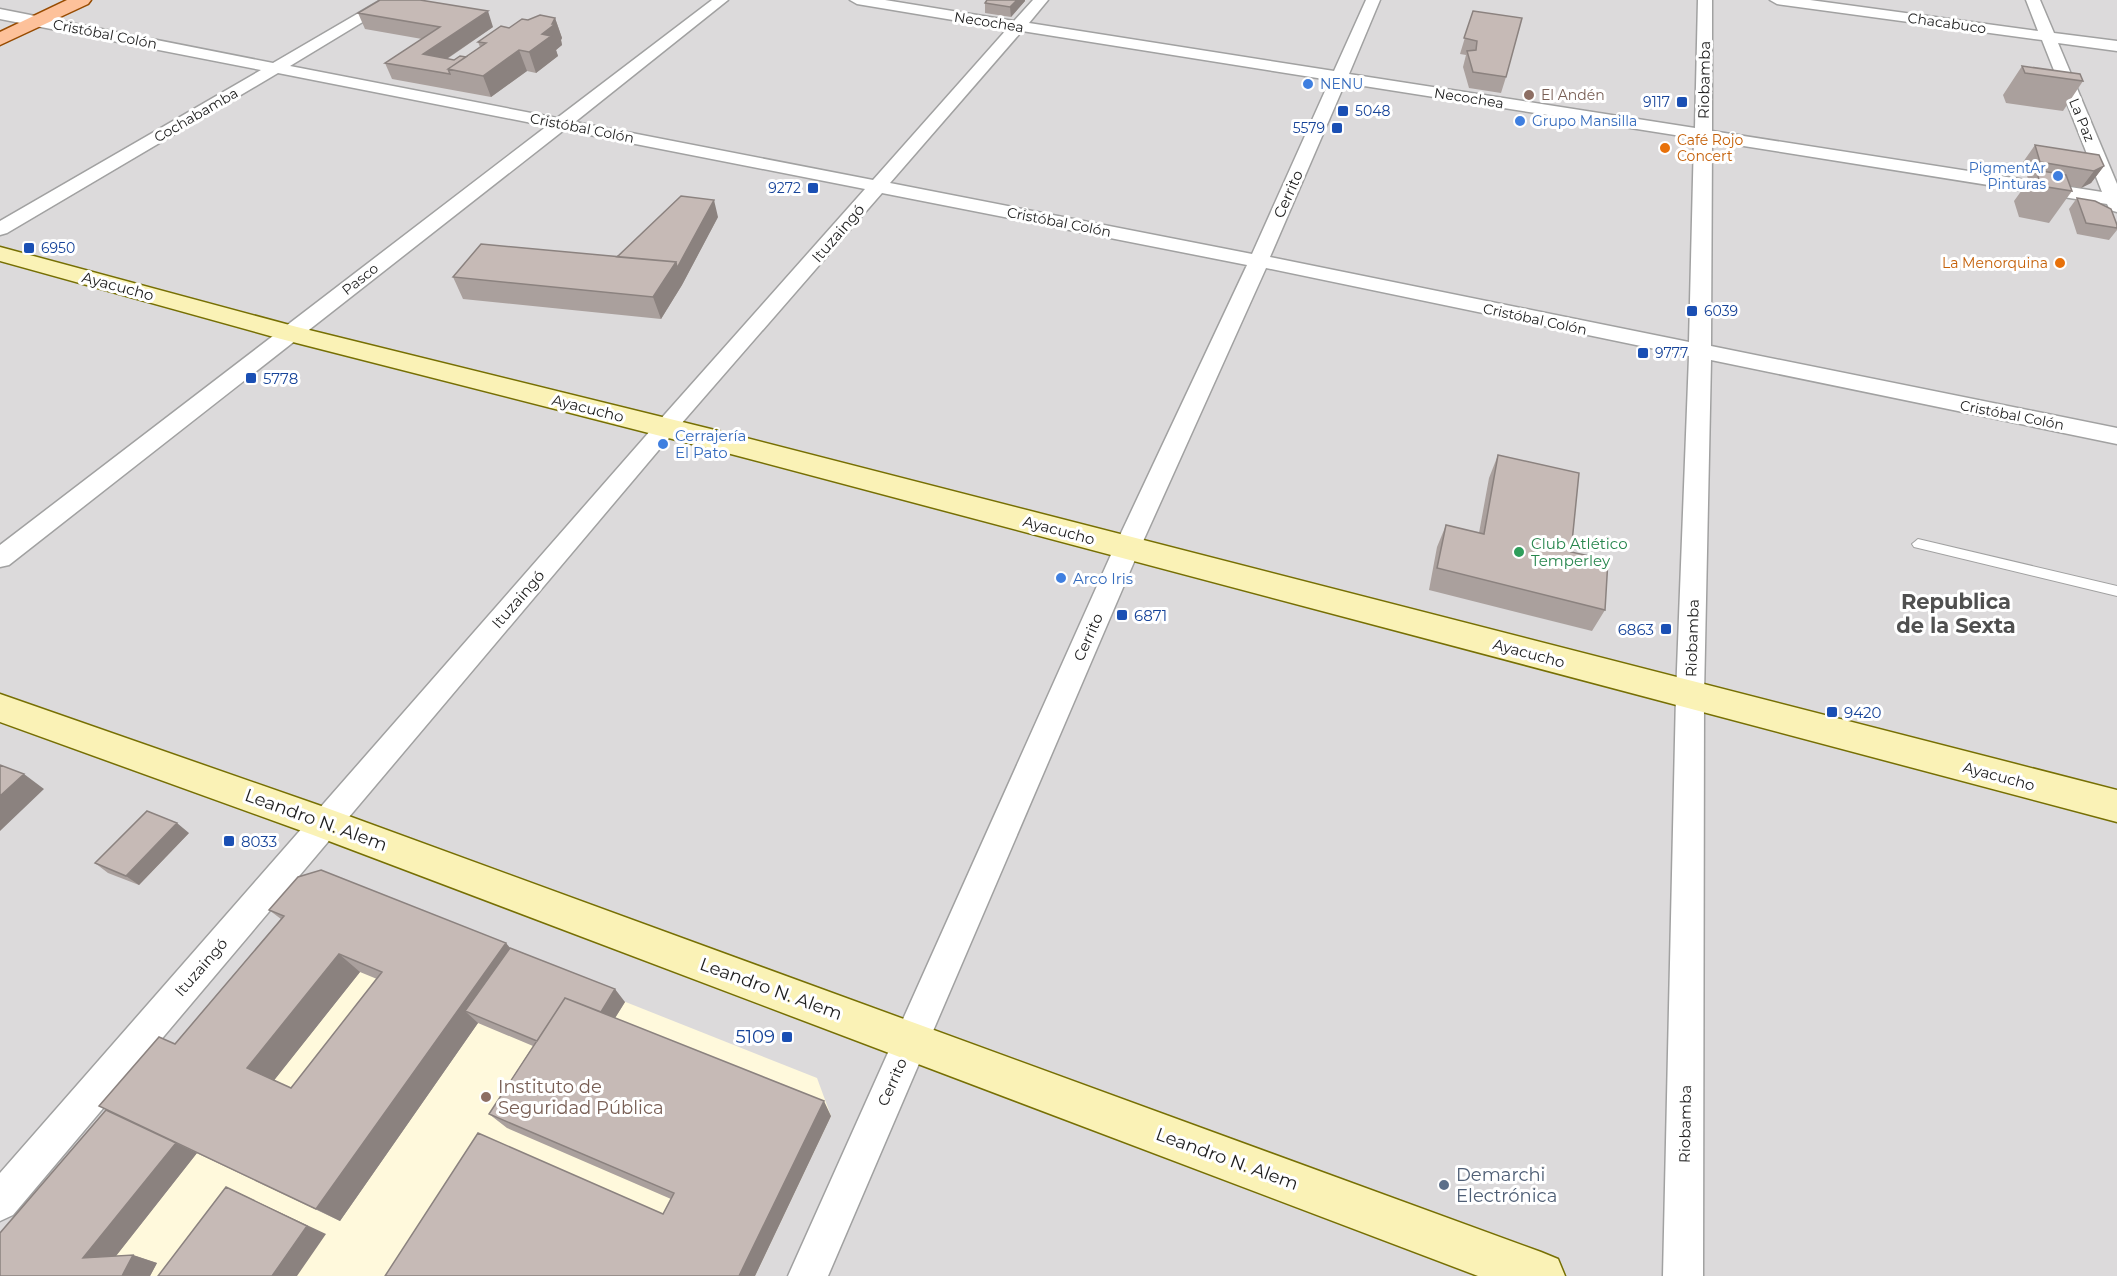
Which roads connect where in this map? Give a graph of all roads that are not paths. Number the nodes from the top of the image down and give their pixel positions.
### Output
1 (53, 0) edge
2 (82, 0) edge
3 (392, 0) edge
4 (721, 0) edge
5 (857, 0) edge
6 (1041, 0) edge
7 (1373, 0) edge
8 (1705, 0) edge
9 (1777, 0) edge
10 (2033, 0) edge
11 (1864, 6) edge
12 (6, 18) edge
13 (38, 21) junction
14 (1018, 26) junction
15 (2048, 37) junction
16 (0, 39) edge
17 (2117, 46) edge
18 (276, 68) junction
19 (1339, 79) junction
20 (561, 124) junction
21 (1703, 134) junction
22 (879, 186) junction
23 (2116, 202) edge
24 (0, 229) edge
25 (0, 254) edge
26 (1259, 261) junction
27 (290, 333) junction
28 (1700, 353) junction
29 (666, 427) junction
30 (2117, 436) edge
31 (1918, 544) dead end
32 (1126, 548) junction
33 (0, 558) edge
34 (2117, 591) edge
35 (1690, 695) junction
36 (0, 708) edge
37 (2117, 806) edge
38 (324, 823) junction
39 (910, 1041) junction
40 (0, 1202) edge
41 (808, 1276) edge
42 (1541, 1276) edge
43 (1683, 1276) edge

1 - 12 main road
2 - 13 main road
3 - 18 street, Cochabamba
4 - 20 street, Pasco
5 - 14 street, Necochea
6 - 14 street, Ituzaingó
7 - 19 street, Cerrito
8 - 21 street, Riobamba
9 - 11 street, Chacabuco
10 - 15 street, La Paz
11 - 15 street, Chacabuco
12 - 13 street, Cristóbal Colón
13 - 16 main road
13 - 18 street, Cristóbal Colón
14 - 19 street, Necochea
14 - 22 street, Ituzaingó
15 - 17 street, Chacabuco
15 - 23 street, La Paz
18 - 20 street, Cristóbal Colón
18 - 24 street, Cochabamba
19 - 21 street, Necochea
19 - 26 street, Cerrito
20 - 22 street, Cristóbal Colón
20 - 27 street, Pasco
21 - 23 street, Necochea
21 - 28 street, Riobamba
22 - 26 street, Cristóbal Colón
22 - 29 street, Ituzaingó
25 - 27 main road, Ayacucho
26 - 28 street, Cristóbal Colón
26 - 32 street, Cerrito
27 - 29 main road, Ayacucho
27 - 33 street, Pasco
28 - 30 street, Cristóbal Colón
28 - 35 street, Riobamba
29 - 32 main road, Ayacucho
29 - 38 street, Ituzaingó
31 - 34 lane
32 - 35 main road, Ayacucho
32 - 39 street, Cerrito
35 - 37 main road, Ayacucho
35 - 43 street, Riobamba
36 - 38 main road, Leandro N. Alem
38 - 39 main road, Leandro N. Alem
38 - 40 street, Ituzaingó
39 - 41 street, Cerrito
39 - 42 main road, Leandro N. Alem

